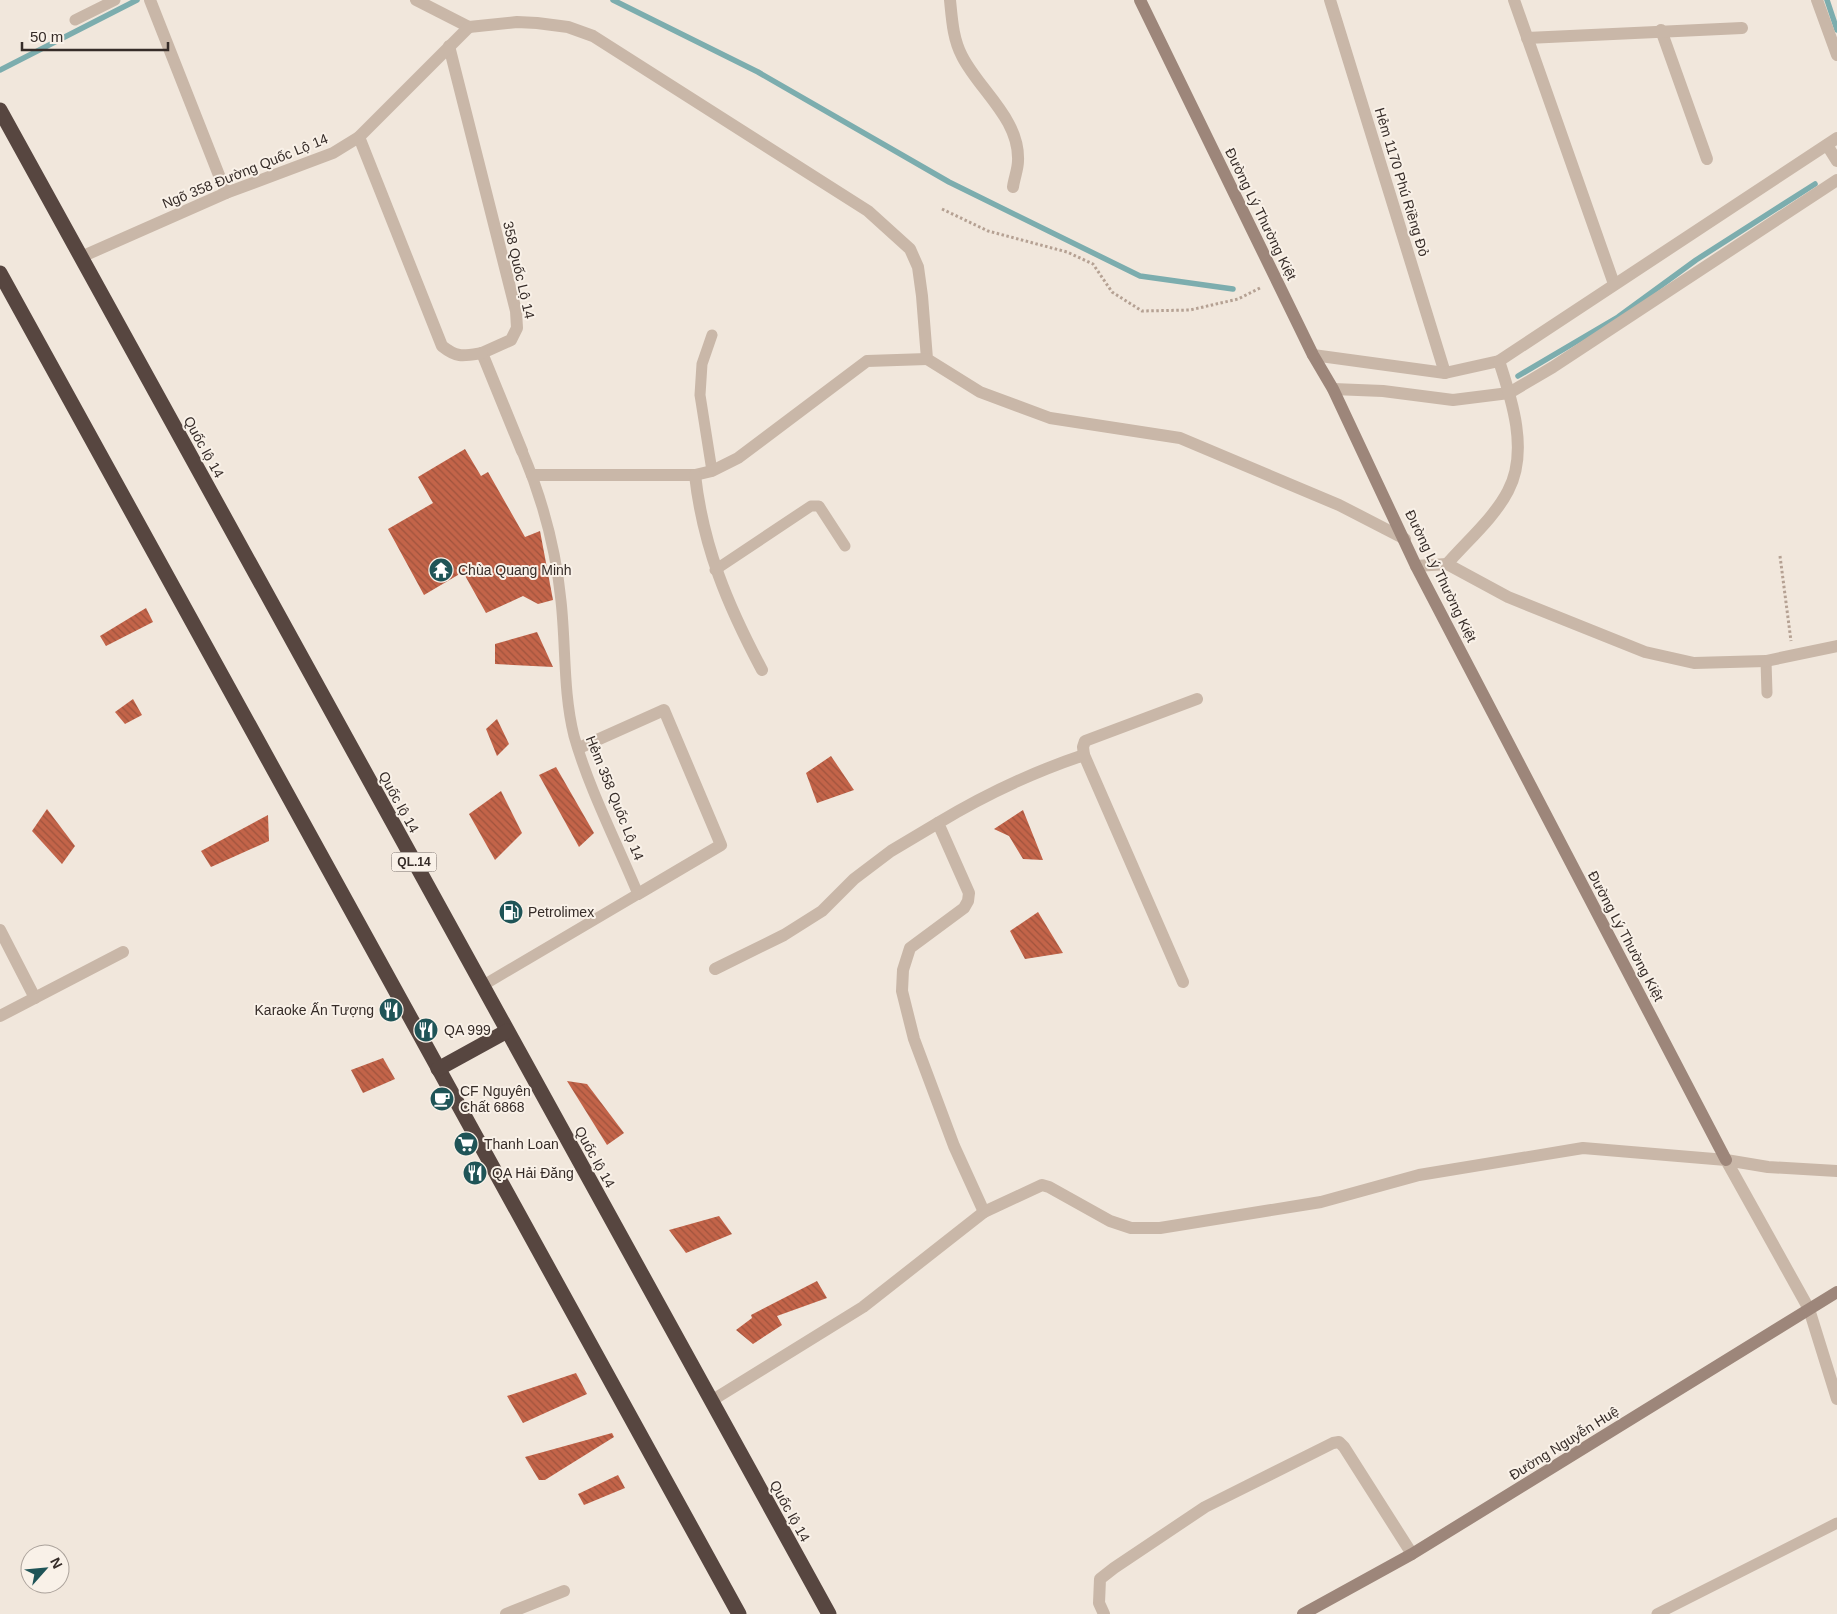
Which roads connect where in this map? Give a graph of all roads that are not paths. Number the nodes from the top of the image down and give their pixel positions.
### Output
1 (114, 0) edge
2 (150, 0) edge
3 (416, 0) edge
4 (950, 0) edge
5 (1140, 0) edge
6 (1330, 0) edge
7 (1514, 0) edge
8 (1816, 0) edge
9 (75, 20) dead end
10 (469, 27) junction
11 (1742, 28) dead end
12 (1661, 30) junction
13 (1527, 38) junction
14 (449, 46) junction
15 (1837, 55) edge
16 (0, 110) edge
17 (359, 137) junction
18 (1832, 141) edge
19 (1706, 159) dead end
20 (1837, 161) edge
21 (1837, 180) edge
22 (1013, 187) dead end
23 (226, 193) junction
24 (81, 257) junction
25 (0, 273) edge
26 (1614, 284) junction
27 (712, 335) dead end
28 (482, 353) junction
29 (1313, 355) junction
30 (927, 358) junction
31 (1499, 361) junction
32 (1445, 373) junction
33 (1333, 389) junction
34 (1509, 392) junction
35 (522, 451) joint
36 (712, 470) junction
37 (532, 475) junction
38 (695, 475) junction
39 (1405, 539) junction
40 (845, 546) dead end
41 (1447, 564) junction
42 (1416, 566) junction
43 (715, 570) junction
44 (1837, 646) edge
45 (1766, 661) junction
46 (762, 670) dead end
47 (1767, 693) dead end
48 (1198, 698) dead end
49 (579, 748) junction
50 (1084, 755) junction
51 (938, 823) junction
52 (638, 894) junction
53 (0, 930) edge
54 (123, 952) dead end
55 (715, 969) dead end
56 (1183, 982) dead end
57 (482, 986) junction
58 (35, 998) junction
59 (0, 1016) edge
60 (507, 1031) junction
61 (438, 1069) junction
62 (1726, 1160) junction
63 (1837, 1171) edge
64 (984, 1212) junction
65 (1837, 1292) edge
66 (1809, 1309) junction
67 (1837, 1399) edge
68 (711, 1401) junction
69 (1837, 1523) edge
70 (1412, 1554) junction
71 (564, 1591) dead end
72 (506, 1614) edge
73 (739, 1614) edge
74 (829, 1614) edge
75 (1104, 1614) edge
76 (1303, 1614) edge
77 (1657, 1614) edge

1 - 9 lane
2 - 23 street
3 - 10 street
4 - 22 street
5 - 29 street, Đường Lý Thường Kiệt
6 - 32 street, Hẻm 1170 Phú Riềng Đỏ
7 - 13 street
8 - 15 street
10 - 14 street, Ngõ 358 Đường Quốc Lộ 14
10 - 30 street
11 - 12 street
12 - 13 street
12 - 19 street
13 - 26 street
14 - 17 street, Ngõ 358 Đường Quốc Lộ 14
14 - 28 street, 358 Quốc Lộ 14
16 - 24 highway, Quốc lộ 14 / QL.14
17 - 23 street, Ngõ 358 Đường Quốc Lộ 14
17 - 28 street, 358 Quốc Lộ 14
18 - 20 street
18 - 26 street
21 - 34 street
23 - 24 street, Ngõ 358 Đường Quốc Lộ 14
24 - 57 highway, Quốc lộ 14 / QL.14
25 - 61 highway
26 - 31 street
27 - 36 lane
28 - 35 street
29 - 32 street
29 - 33 street, Đường Lý Thường Kiệt
30 - 36 street
30 - 39 street
31 - 32 street
31 - 34 street
33 - 34 street
33 - 39 street, Đường Lý Thường Kiệt
34 - 41 street
35 - 37 lane
36 - 38 street
37 - 38 street
37 - 49 lane, Hẻm 358 Quốc Lộ 14
38 - 43 street
39 - 42 street, Đường Lý Thường Kiệt
40 - 43 lane
41 - 42 street
41 - 45 street
42 - 62 street, Đường Lý Thường Kiệt
43 - 46 street
44 - 45 street
45 - 47 lane
48 - 50 street
49 - 52 lane, Hẻm 358 Quốc Lộ 14
49 - 52 street
50 - 51 street
50 - 56 street
51 - 55 street
51 - 64 street
52 - 57 lane
53 - 58 street
54 - 58 street
57 - 60 highway, Quốc lộ 14 / QL.14
58 - 59 street
60 - 61 highway
60 - 68 highway, Quốc lộ 14 / QL.14
61 - 73 highway
62 - 63 street
62 - 64 street
62 - 66 street
64 - 68 street
65 - 66 street, Đường Nguyễn Huệ
66 - 67 street
66 - 70 street, Đường Nguyễn Huệ
68 - 74 highway, Quốc lộ 14 / QL.14
69 - 77 lane
70 - 75 street
70 - 76 street, Đường Nguyễn Huệ
71 - 72 street

